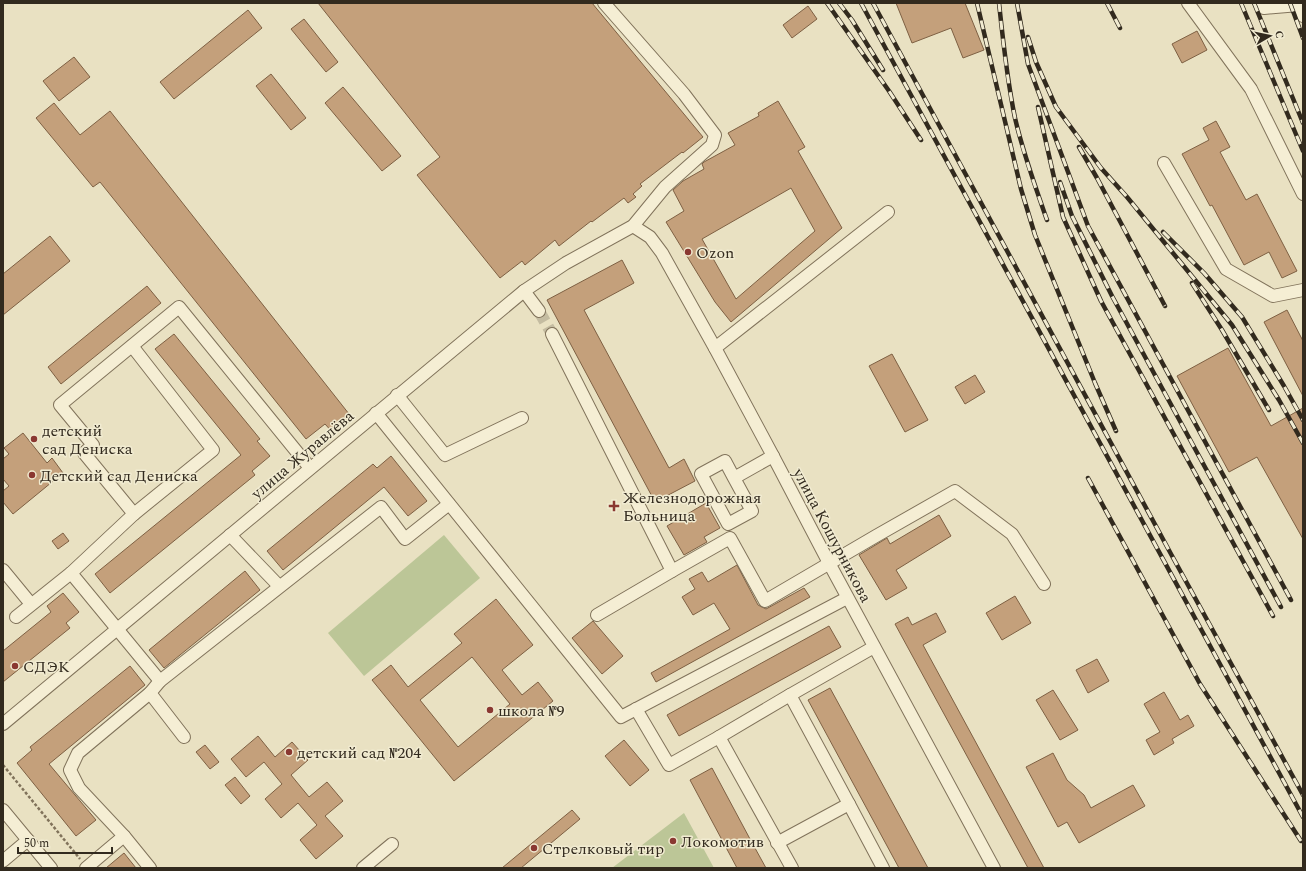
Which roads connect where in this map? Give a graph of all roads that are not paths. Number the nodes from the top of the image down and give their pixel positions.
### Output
1 (604, 3) edge
2 (1188, 3) edge
3 (1262, 3) edge
4 (1303, 16) edge
5 (1164, 163) dead end
6 (1303, 194) edge
7 (888, 212) dead end
8 (633, 226) junction
9 (1303, 290) edge
10 (524, 291) junction
11 (539, 311) tunnel mouth
12 (552, 334) tunnel mouth
13 (132, 346) junction
14 (715, 348) junction
15 (397, 395) junction
16 (376, 413) junction
17 (522, 418) dead end
18 (773, 456) junction
19 (310, 468) junction
20 (734, 478) junction
21 (449, 504) junction
22 (134, 514) junction
23 (230, 535) junction
24 (829, 563) junction
25 (3, 570) edge
26 (672, 571) junction
27 (71, 573) junction
28 (1044, 584) dead end
29 (279, 586) junction
30 (847, 598) junction
31 (31, 604) junction
32 (597, 615) dead end
33 (16, 617) dead end
34 (117, 629) junction
35 (874, 647) junction
36 (160, 681) junction
37 (150, 693) junction
38 (790, 695) junction
39 (636, 709) junction
40 (3, 724) edge
41 (184, 737) dead end
42 (719, 737) junction
43 (849, 804) junction
44 (3, 810) edge
45 (124, 836) junction
46 (28, 840) junction
47 (777, 843) junction
48 (392, 844) dead end
49 (3, 861) edge
50 (51, 868) edge
51 (86, 868) edge
52 (150, 868) edge
53 (363, 868) edge
54 (792, 868) edge
55 (883, 868) edge
56 (994, 868) edge

1 - 8 street
2 - 6 street
3 - 4 street
5 - 9 street
7 - 14 street
8 - 10 street, улица Журавлёва
8 - 14 street, улица Кошурникова
10 - 11 street
10 - 15 street, улица Журавлёва
12 - 26 street
13 - 19 street
13 - 22 street
13 - 22 street
14 - 18 street, улица Кошурникова
15 - 16 street, улица Журавлёва
15 - 17 street
16 - 19 street, улица Журавлёва
16 - 21 street
18 - 20 street
18 - 24 street, улица Кошурникова
19 - 23 street, улица Журавлёва
20 - 20 street
21 - 29 street
21 - 39 street
22 - 27 street
23 - 29 street
23 - 34 street, улица Журавлёва
24 - 26 street
24 - 28 street
24 - 30 street, улица Кошурникова
25 - 31 street
26 - 32 street
27 - 31 street
27 - 34 street
29 - 36 street
30 - 35 street, улица Кошурникова
30 - 39 street
31 - 33 street
34 - 36 street
34 - 40 street, улица Журавлёва
35 - 38 street
35 - 56 street, улица Кошурникова
36 - 37 street
37 - 41 street
37 - 45 street
38 - 42 street
38 - 43 street
39 - 42 street
42 - 47 street
43 - 47 street
43 - 55 street
44 - 46 street
45 - 51 street
45 - 52 street
46 - 49 street
46 - 50 street
47 - 54 street
48 - 53 street

